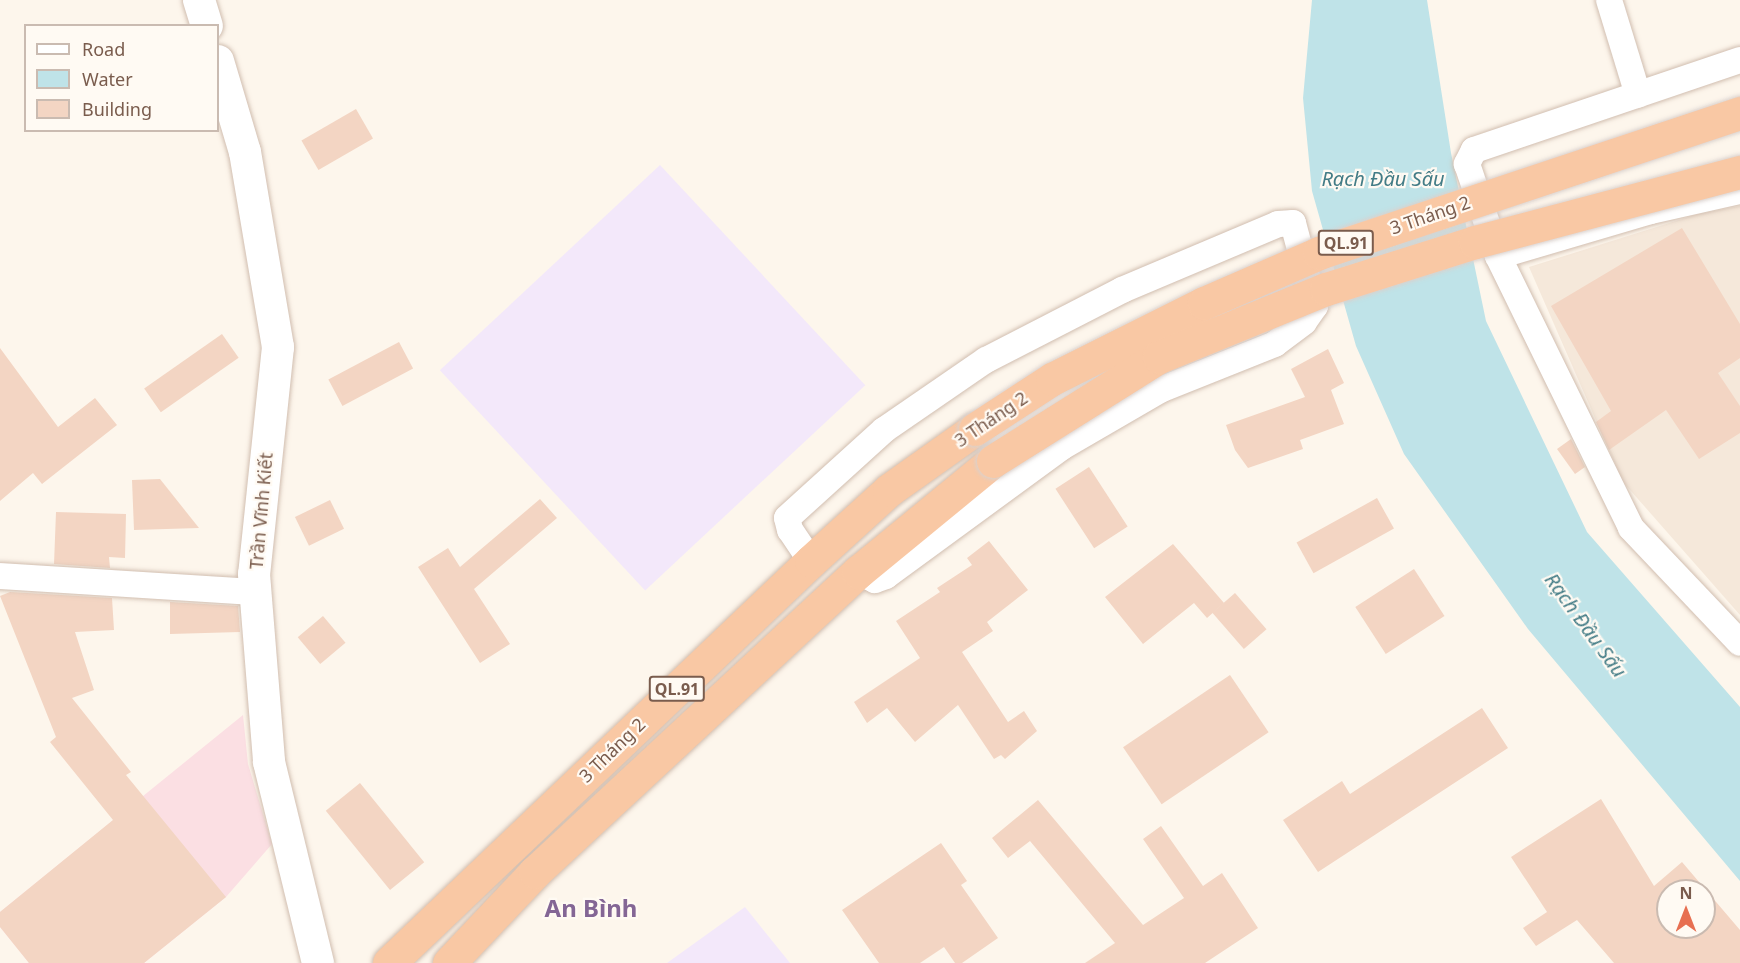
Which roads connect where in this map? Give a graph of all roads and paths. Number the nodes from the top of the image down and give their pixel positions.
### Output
1 (199, 0) edge
2 (1609, 0) edge
3 (206, 24) edge
4 (1740, 60) edge
5 (219, 64) edge
6 (1638, 95) junction
7 (1740, 113) edge
8 (1740, 172) edge
9 (1740, 190) edge
10 (1498, 256) junction
11 (811, 561) junction
12 (858, 572) junction
13 (0, 576) edge
14 (257, 592) junction
15 (1740, 643) edge
16 (318, 963) edge
17 (389, 963) edge
18 (449, 963) edge

1 - 3 street
2 - 6 street
4 - 6 street
5 - 14 street, Trần Vĩnh Kiết
6 - 10 street
7 - 11 highway, 3 Tháng 2 / QL.91, bridge
8 - 12 highway, 3 Tháng 2 / QL.91, bridge
9 - 10 street
10 - 15 street
11 - 12 street
11 - 17 highway, 3 Tháng 2 / QL.91
12 - 18 highway, 3 Tháng 2 / QL.91
13 - 14 street
14 - 16 street, Trần Vĩnh Kiết

